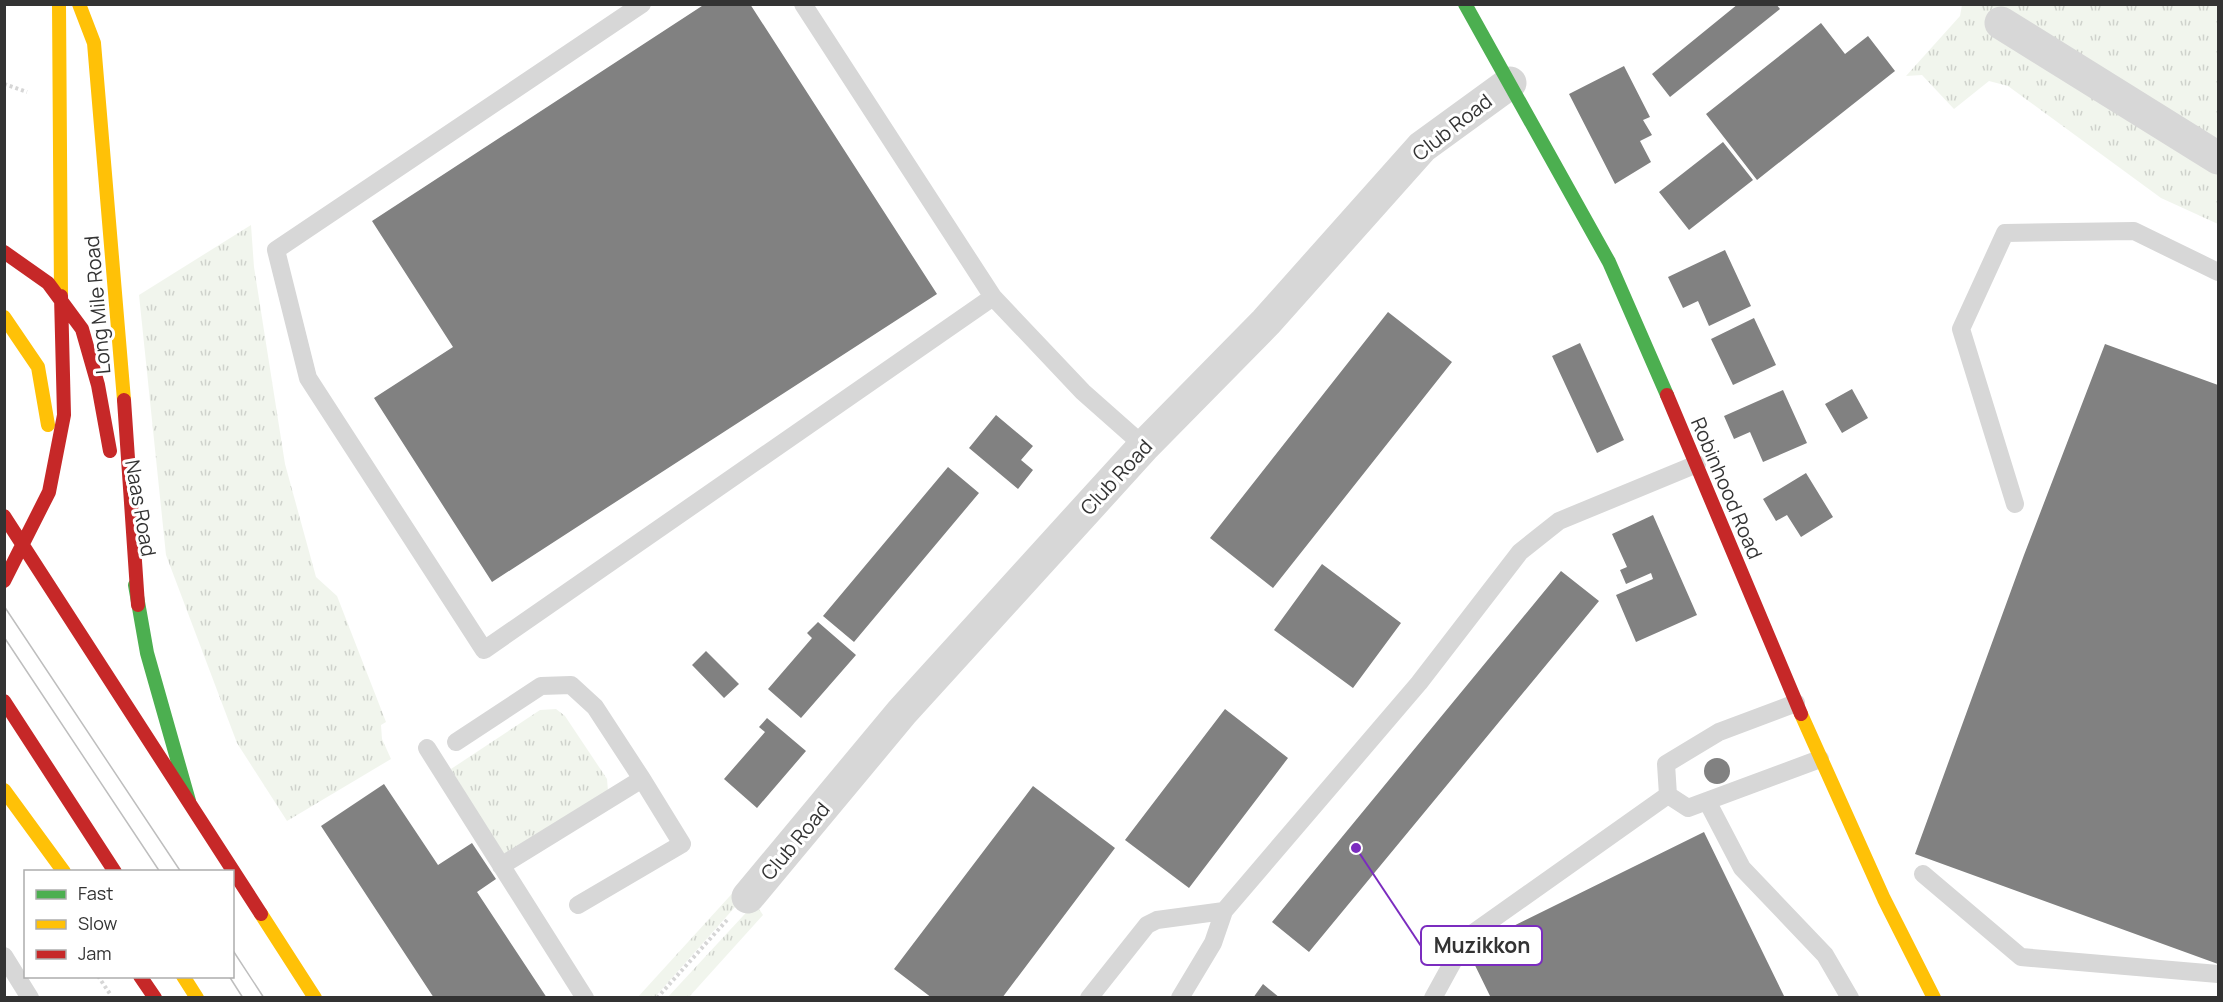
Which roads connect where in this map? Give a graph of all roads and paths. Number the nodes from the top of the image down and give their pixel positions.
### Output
1 (59, 4) edge
2 (79, 4) edge
3 (642, 4) edge
4 (803, 4) edge
5 (1465, 4) edge
6 (2001, 23) dead end
7 (1510, 83) junction
8 (2218, 158) edge
9 (4, 252) edge
10 (2218, 272) edge
11 (993, 297) junction
12 (61, 301) junction
13 (4, 317) edge
14 (1144, 446) junction
15 (1697, 464) junction
16 (49, 492) junction
17 (2015, 504) dead end
18 (4, 516) edge
19 (23, 544) junction
20 (4, 581) edge
21 (138, 605) junction
22 (4, 701) edge
23 (1796, 704) junction
24 (456, 742) dead end
25 (427, 748) dead end
26 (1820, 759) junction
27 (642, 779) junction
28 (4, 790) edge
29 (1668, 795) junction
30 (189, 801) junction
31 (1707, 801) junction
32 (501, 866) junction
33 (63, 870) edge
34 (114, 870) edge
35 (233, 870) edge
36 (234, 871) edge
37 (1923, 874) dead end
38 (748, 897) joint
39 (578, 905) dead end
40 (1224, 911) junction
41 (4, 956) edge
42 (2218, 974) edge
43 (99, 978) edge
44 (141, 978) edge
45 (184, 978) edge
46 (30, 998) edge
47 (112, 998) edge
48 (155, 998) edge
49 (196, 998) edge
50 (315, 998) edge
51 (585, 998) edge
52 (657, 998) edge
53 (1089, 998) edge
54 (1180, 998) edge
55 (1433, 998) edge
56 (1850, 998) edge
57 (1934, 998) edge

1 - 12 main road, Long Mile Road
2 - 21 main road, Long Mile Road
3 - 11 lane
4 - 11 lane
5 - 7 main road, Robinhood Road
6 - 8 street
7 - 14 street, Club Road
7 - 15 main road, Robinhood Road
9 - 12 main road, Naas Road
10 - 17 lane
11 - 14 lane
12 - 16 main road, Long Mile Road
12 - 21 main road, Naas Road
13 - 16 main road
14 - 38 street, Club Road
15 - 23 main road, Robinhood Road
15 - 40 lane
16 - 19 main road
18 - 19 main road, Naas Road
19 - 20 main road
19 - 30 main road, Naas Road
21 - 30 main road, Naas Road
22 - 34 main road
23 - 26 main road, Robinhood Road
23 - 29 lane
24 - 27 lane
25 - 32 lane
26 - 31 lane
26 - 57 main road, Robinhood Road
27 - 32 lane
27 - 39 lane
28 - 33 main road
29 - 31 lane
29 - 55 lane
30 - 35 main road, Naas Road
31 - 56 lane
32 - 51 lane
36 - 50 main road, Naas Road
37 - 42 lane
38 - 52 path
40 - 53 lane
40 - 54 lane
41 - 46 lane
43 - 47 path
44 - 48 main road
45 - 49 main road

